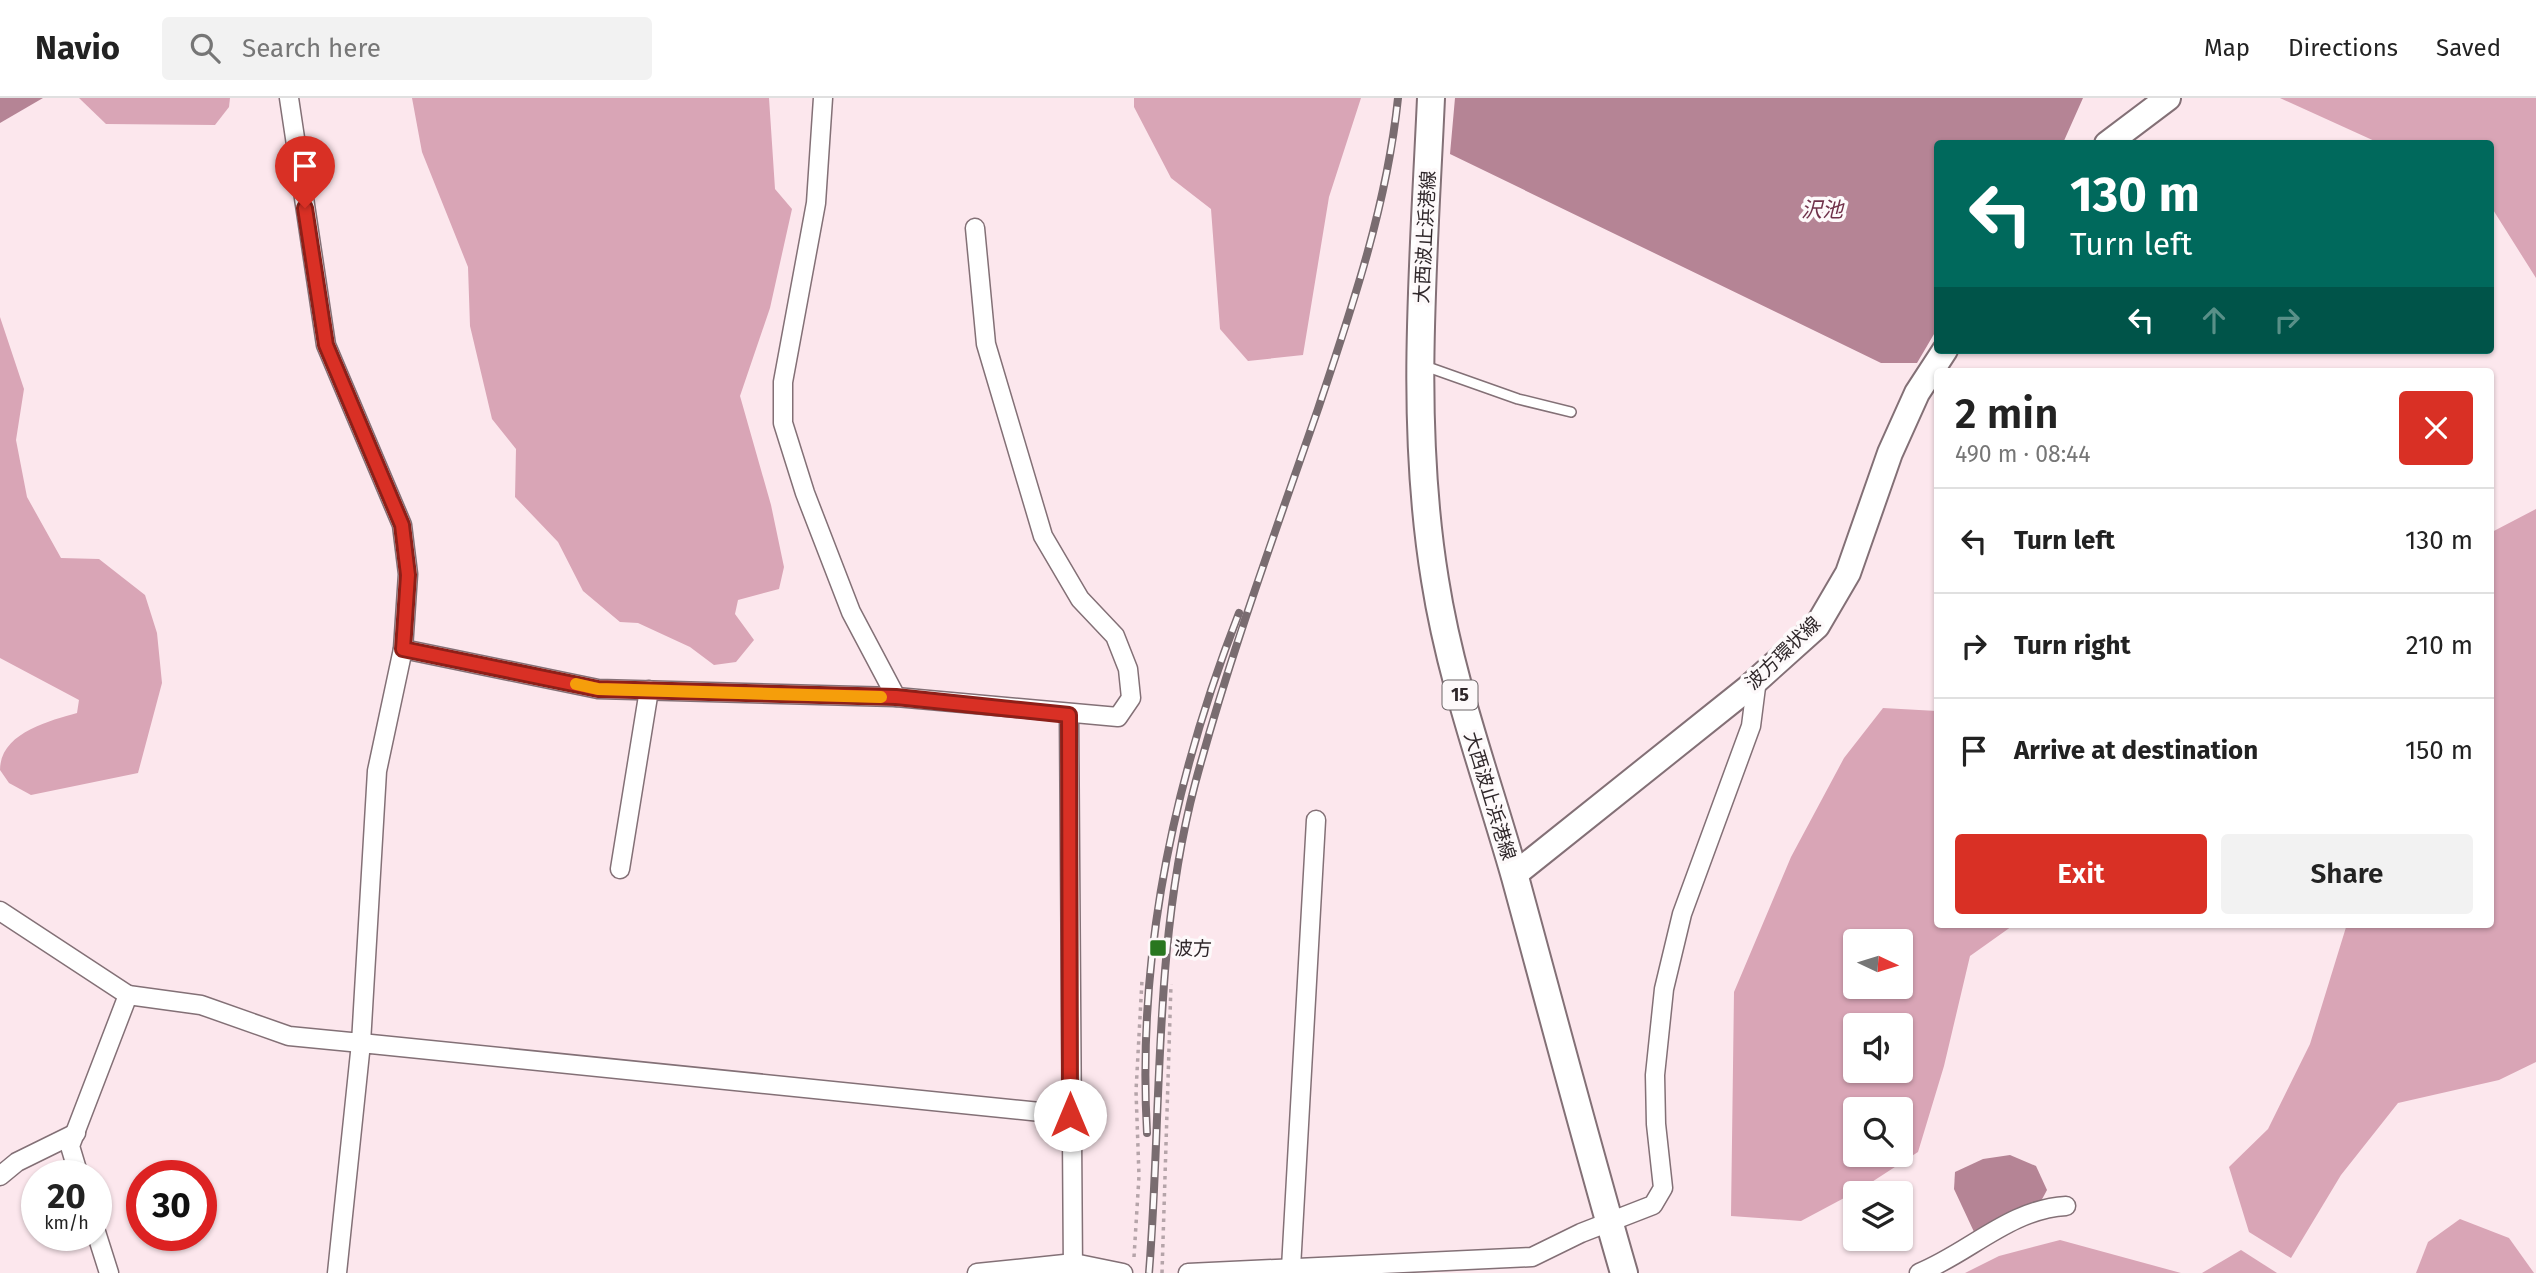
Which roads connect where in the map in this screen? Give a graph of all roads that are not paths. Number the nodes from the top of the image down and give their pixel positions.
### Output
1 (289, 98) edge
2 (823, 98) edge
3 (1431, 98) edge
4 (2168, 98) edge
5 (2112, 140) edge
6 (975, 228) dead end
7 (1942, 354) edge
8 (1421, 365) junction
9 (1571, 412) dead end
10 (403, 649) junction
11 (1757, 679) junction
12 (649, 690) junction
13 (896, 697) junction
14 (1069, 715) junction
15 (1315, 820) dead end
16 (620, 869) dead end
17 (1514, 875) junction
18 (0, 911) edge
19 (128, 995) junction
20 (362, 1043) junction
21 (1070, 1115) junction
22 (76, 1133) junction
23 (75, 1160) edge
24 (0, 1176) edge
25 (2066, 1206) dead end
26 (1609, 1221) junction
27 (102, 1251) edge
28 (1534, 1265) edge
29 (1074, 1268) edge
30 (1128, 1268) edge
31 (1291, 1268) junction
32 (1323, 1269) edge
33 (109, 1273) edge
34 (337, 1273) edge
35 (977, 1273) edge
36 (1188, 1273) edge
37 (1624, 1273) edge
38 (1919, 1273) edge

1 - 10 street
2 - 13 street
3 - 8 main road, 大西波止浜港線 / 15
4 - 5 main road
6 - 14 street
7 - 11 main road, 波方環状線
8 - 9 lane
8 - 17 main road, 大西波止浜港線 / 15
10 - 12 street
10 - 20 street
11 - 17 main road, 波方環状線
11 - 26 street
12 - 13 street
12 - 16 street
13 - 14 street
14 - 21 street
15 - 31 street
17 - 26 main road, 大西波止浜港線 / 15
18 - 19 street
19 - 20 street
19 - 22 street
20 - 21 street
20 - 34 street
21 - 29 street
22 - 23 street
22 - 24 street
25 - 38 street
26 - 28 street
26 - 37 main road, 大西波止浜港線 / 15
27 - 33 street
28 - 32 street
29 - 30 street
29 - 35 street
31 - 32 street
31 - 36 street

